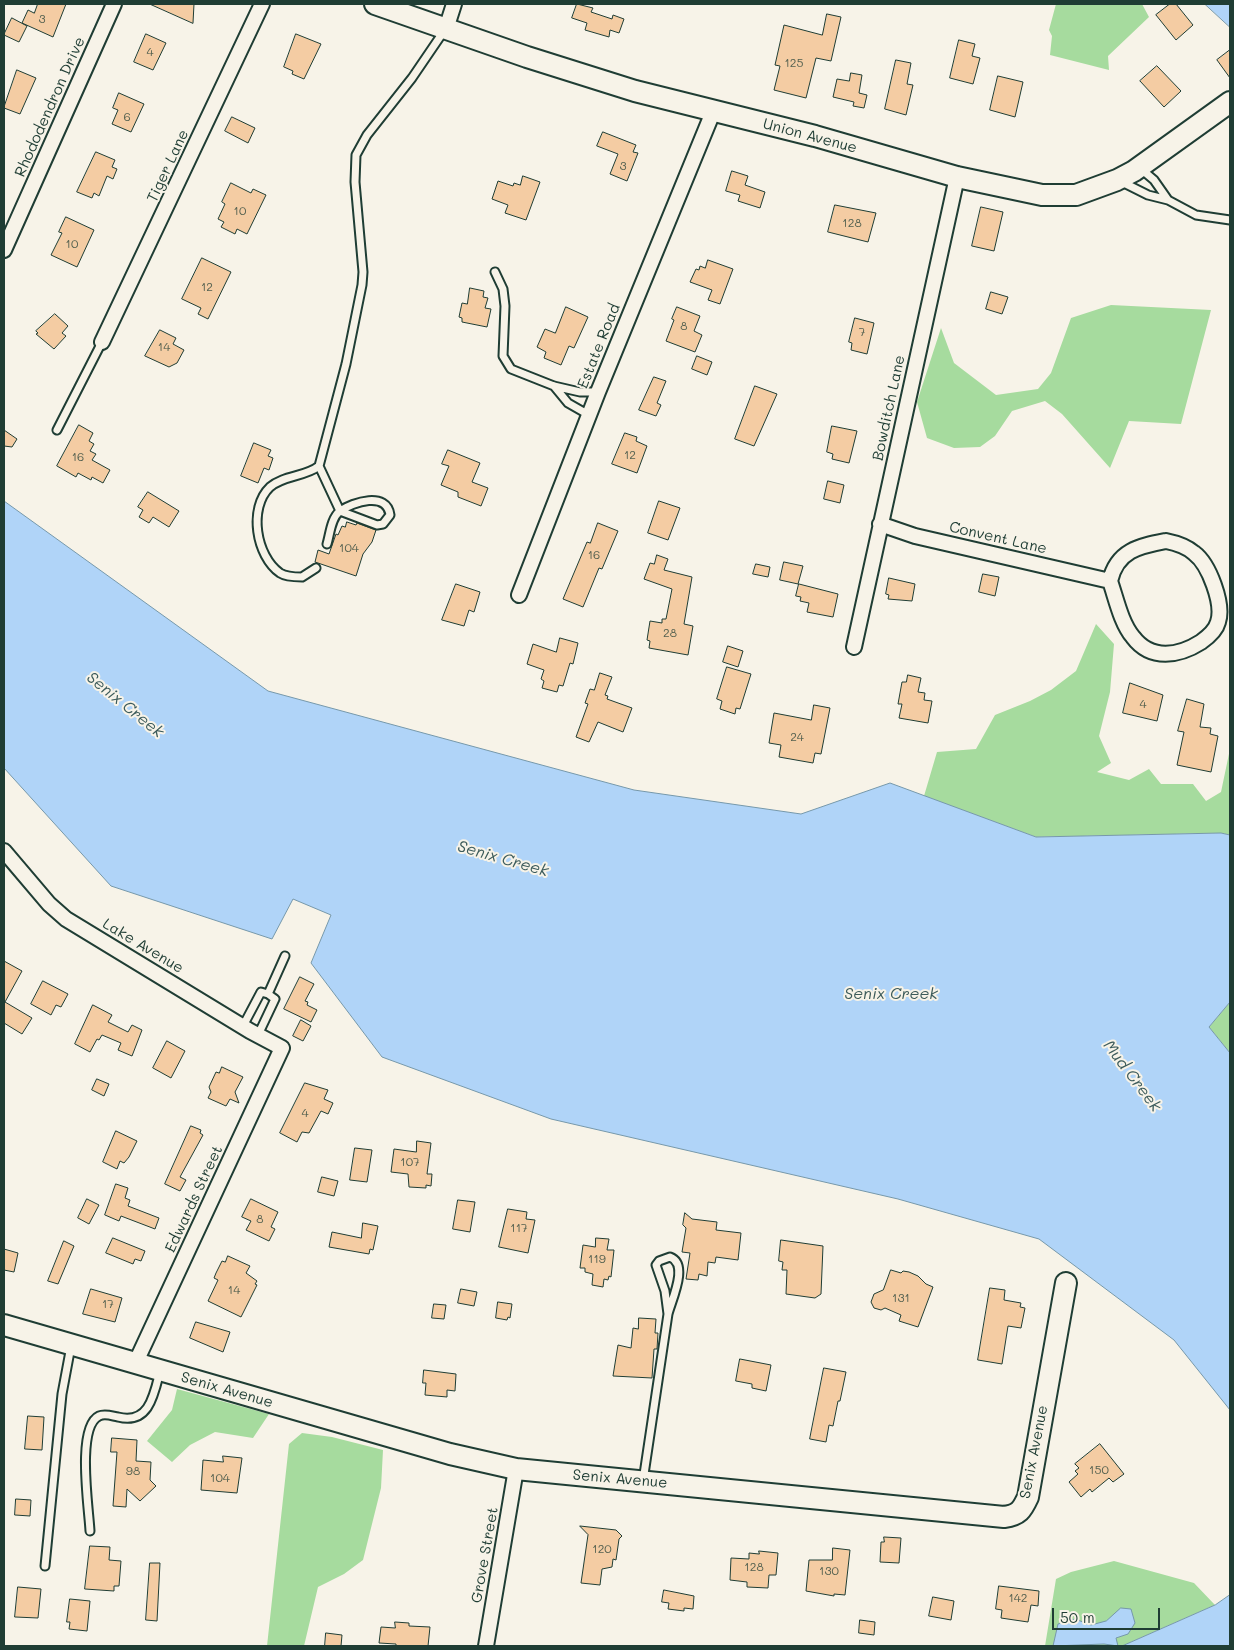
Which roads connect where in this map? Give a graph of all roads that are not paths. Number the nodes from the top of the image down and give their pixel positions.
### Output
1 (114, 4) edge
2 (262, 4) edge
3 (376, 4) edge
4 (454, 4) edge
5 (446, 29) junction
6 (1230, 102) edge
7 (713, 112) junction
8 (1139, 168) junction
9 (957, 177) junction
10 (1117, 180) junction
11 (1168, 200) junction
12 (1230, 220) edge
13 (4, 250) edge
14 (495, 272) dead end
15 (102, 342) joint
16 (554, 386) junction
17 (598, 392) junction
18 (589, 415) junction
19 (57, 430) dead end
20 (319, 466) junction
21 (340, 511) junction
22 (880, 524) junction
23 (327, 544) dead end
24 (316, 568) dead end
25 (1110, 581) junction
26 (519, 595) dead end
27 (854, 647) dead end
28 (4, 851) edge
29 (285, 956) dead end
30 (268, 994) junction
31 (243, 1026) junction
32 (258, 1035) junction
33 (282, 1048) joint
34 (1066, 1283) dead end
35 (668, 1314) junction
36 (4, 1325) edge
37 (71, 1345) junction
38 (135, 1364) junction
39 (160, 1371) junction
40 (516, 1469) junction
41 (643, 1481) junction
42 (90, 1531) dead end
43 (45, 1566) dead end
44 (486, 1646) edge

1 - 13 street, Rhododendron Drive
2 - 15 street, Tiger Lane
3 - 5 street, Union Avenue
4 - 5 street
5 - 7 street, Union Avenue
5 - 20 lane
6 - 8 street, Union Avenue
7 - 9 street, Union Avenue
7 - 17 street, Estate Road
8 - 10 street, Union Avenue
8 - 11 lane
9 - 10 street, Union Avenue
9 - 22 street, Bowditch Lane
10 - 11 lane
11 - 12 lane
14 - 16 lane
15 - 19 lane
16 - 17 lane
16 - 18 lane
17 - 18 street, Estate Road
18 - 26 street, Estate Road
20 - 21 lane
20 - 24 lane
21 - 21 lane
21 - 23 lane
22 - 25 street, Convent Lane
22 - 27 street, Bowditch Lane
25 - 25 street
28 - 31 street, Lake Avenue
29 - 30 lane
30 - 31 lane
30 - 32 lane
31 - 32 street, Lake Avenue
32 - 33 street, Lake Avenue
33 - 38 street, Edwards Street
34 - 41 street, Senix Avenue
35 - 35 lane
35 - 41 lane
36 - 37 street, Senix Avenue
37 - 38 street, Senix Avenue
37 - 43 lane
38 - 39 street, Senix Avenue
39 - 40 street, Senix Avenue
39 - 42 lane
40 - 41 street, Senix Avenue
40 - 44 street, Grove Street

